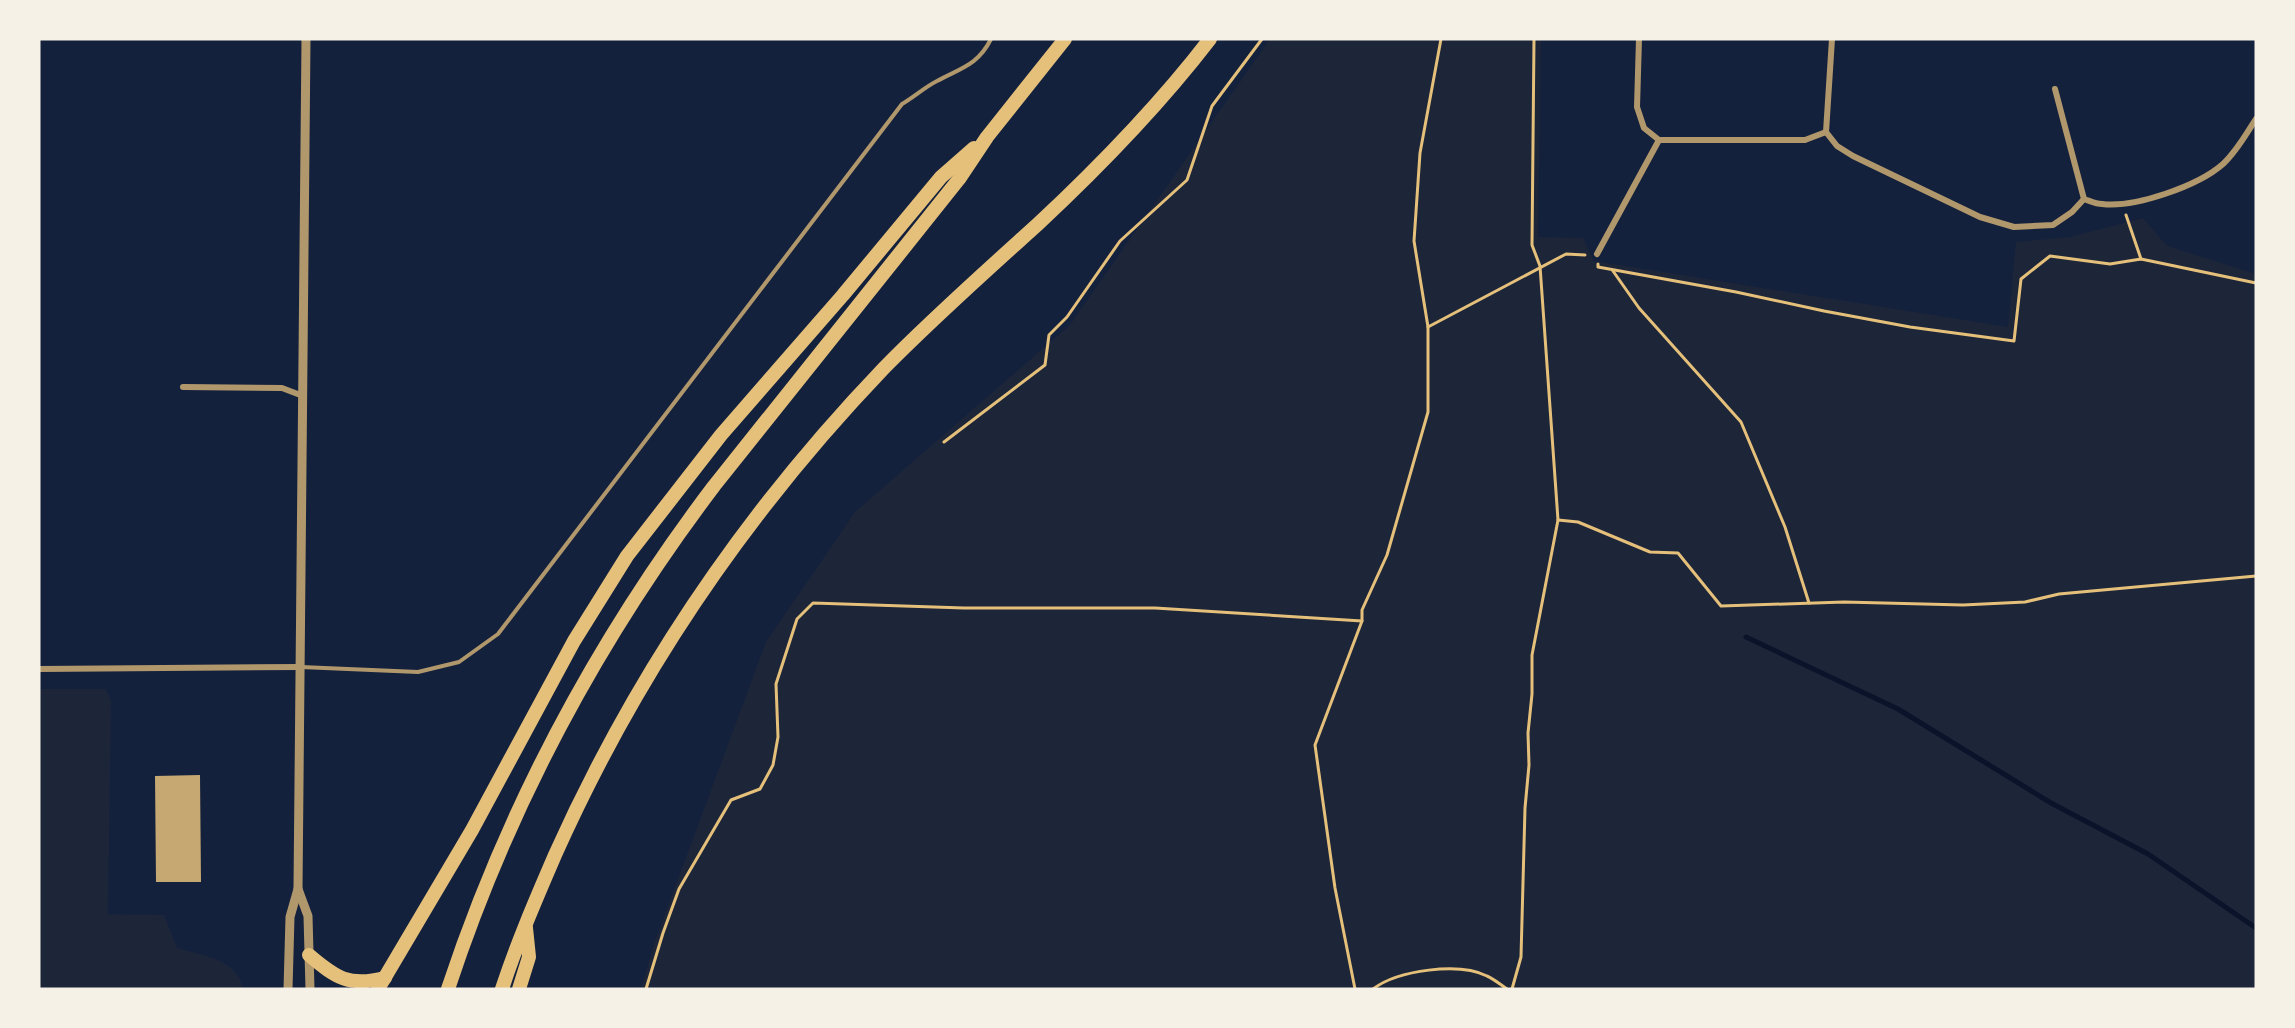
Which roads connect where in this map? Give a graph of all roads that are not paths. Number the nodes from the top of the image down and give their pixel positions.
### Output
1 (306, 39) edge
2 (991, 39) edge
3 (1065, 39) edge
4 (1210, 39) edge
5 (1640, 39) edge
6 (1832, 39) edge
7 (2055, 90) dead end
8 (2256, 119) edge
9 (1826, 132) junction
10 (987, 137) junction
11 (1659, 140) junction
12 (2084, 199) junction
13 (1597, 254) road end
14 (183, 387) dead end
15 (303, 396) junction
16 (300, 667) junction
17 (39, 669) edge
18 (298, 889) junction
19 (526, 922) junction
20 (309, 955) junction
21 (381, 983) edge
22 (288, 989) edge
23 (310, 989) edge
24 (448, 989) edge
25 (502, 989) edge
26 (519, 989) edge

1 - 15 street
2 - 16 lane
3 - 10 highway
4 - 19 highway
5 - 11 street
6 - 9 street
7 - 12 street
8 - 12 street
9 - 11 street
9 - 12 street
10 - 21 highway
10 - 24 highway
11 - 13 street
14 - 15 street
15 - 16 street
16 - 17 street
16 - 18 street
18 - 20 street
18 - 22 street
19 - 25 highway
19 - 26 highway
20 - 21 highway
20 - 23 street

